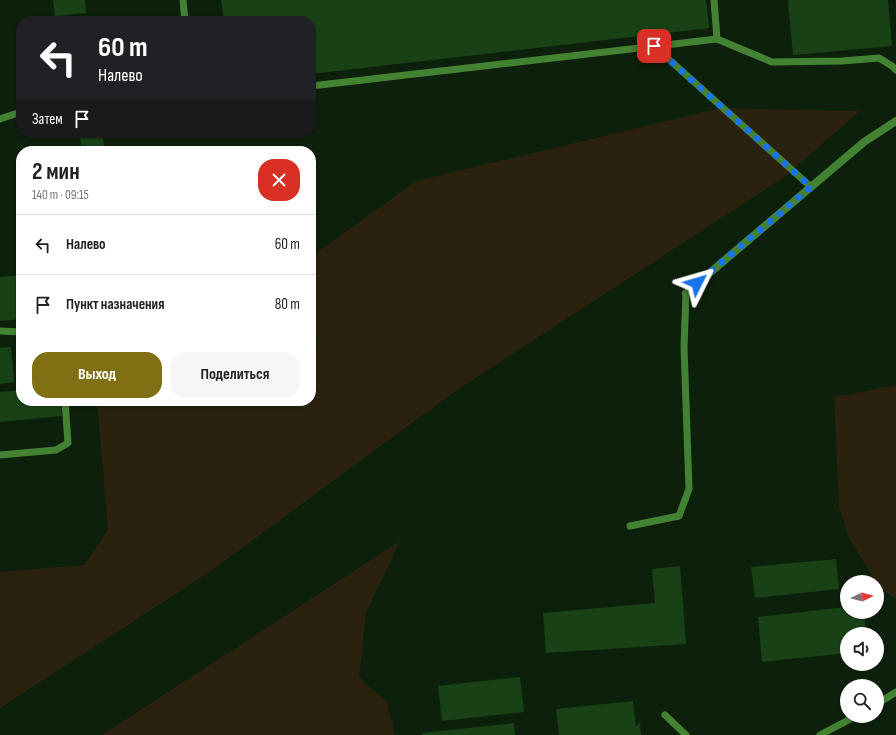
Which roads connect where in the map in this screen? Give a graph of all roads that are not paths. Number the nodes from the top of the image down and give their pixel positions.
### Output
1 (183, 0) edge
2 (714, 0) edge
3 (185, 16) edge
4 (717, 39) junction
5 (654, 46) junction
6 (896, 70) edge
7 (316, 85) edge
8 (16, 114) edge
9 (0, 119) edge
10 (896, 121) edge
11 (811, 187) junction
12 (686, 292) joint
13 (0, 331) edge
14 (16, 332) edge
15 (65, 406) edge
16 (0, 455) edge
17 (630, 526) dead end
18 (896, 692) edge
19 (884, 700) edge
20 (665, 716) dead end
21 (843, 723) edge
22 (686, 735) edge
23 (820, 735) edge

1 - 3 lane
2 - 4 lane
4 - 5 lane
4 - 6 lane
5 - 7 lane
5 - 11 lane
8 - 9 lane
10 - 11 street
11 - 12 street
12 - 17 lane
13 - 14 lane
15 - 16 lane
18 - 19 lane
20 - 22 lane
21 - 23 lane

